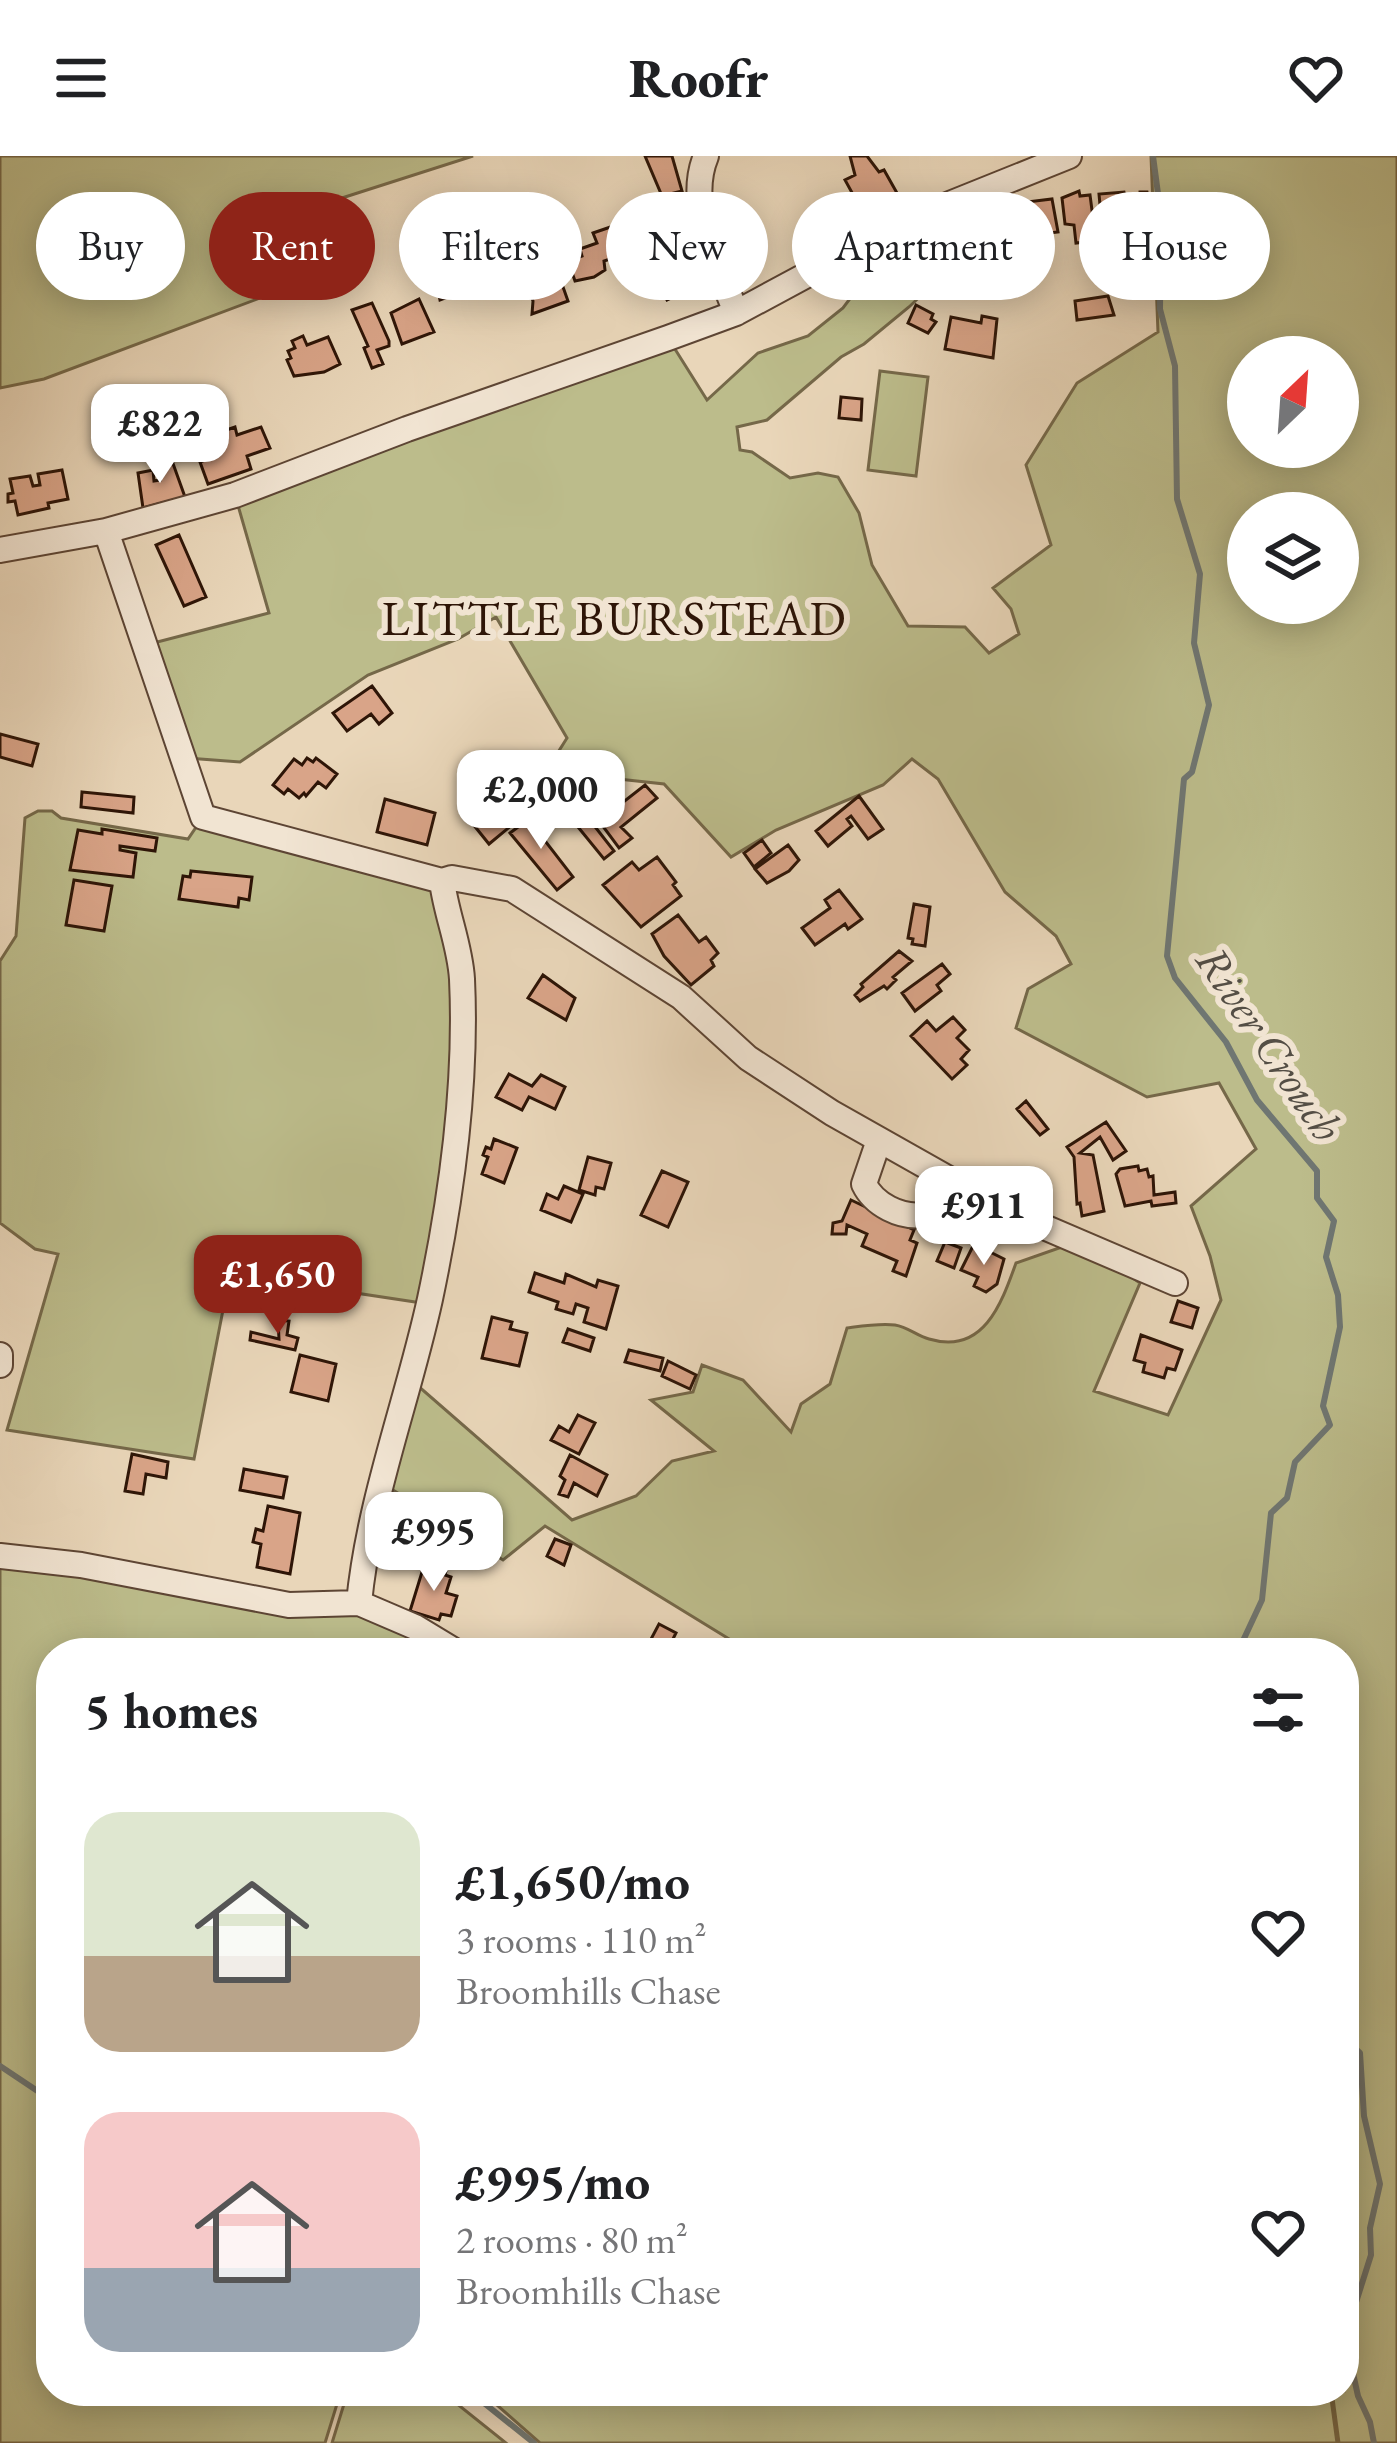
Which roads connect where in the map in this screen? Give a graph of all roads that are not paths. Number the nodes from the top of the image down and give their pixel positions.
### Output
1 (706, 156) edge
2 (1070, 156) edge
3 (736, 313) junction
4 (106, 531) junction
5 (0, 550) edge
6 (442, 880) junction
7 (879, 1140) junction
8 (952, 1184) junction
9 (1175, 1283) dead end
10 (0, 1354) edge
11 (0, 1365) edge
12 (0, 1556) edge
13 (359, 1603) junction
14 (433, 1638) edge

1 - 3 street
2 - 3 street
3 - 4 street
4 - 5 street
4 - 6 street
6 - 7 street
6 - 13 street
7 - 8 street
7 - 8 street
8 - 9 street
10 - 11 street
12 - 13 street
13 - 14 street

